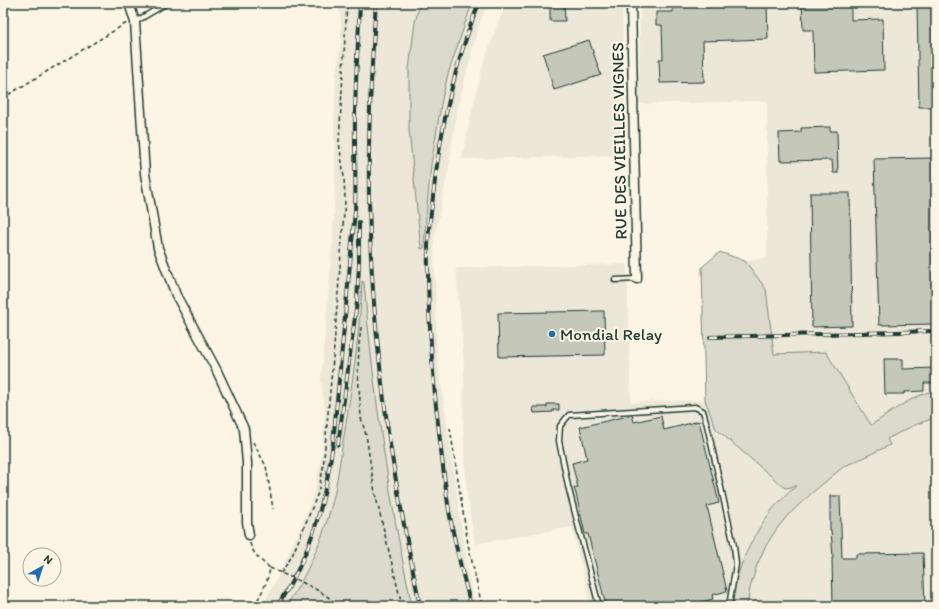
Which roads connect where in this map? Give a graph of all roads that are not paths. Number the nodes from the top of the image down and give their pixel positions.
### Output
1 (129, 3) edge
2 (166, 3) edge
3 (630, 3) edge
4 (135, 22) junction
5 (637, 279) joint
6 (615, 280) dead end
7 (249, 535) road end
8 (599, 606) edge
9 (729, 606) edge

1 - 4 street
2 - 4 lane
3 - 5 street, RUE DES VIEILLES VIGNES
4 - 7 street
5 - 6 lane
8 - 9 lane

